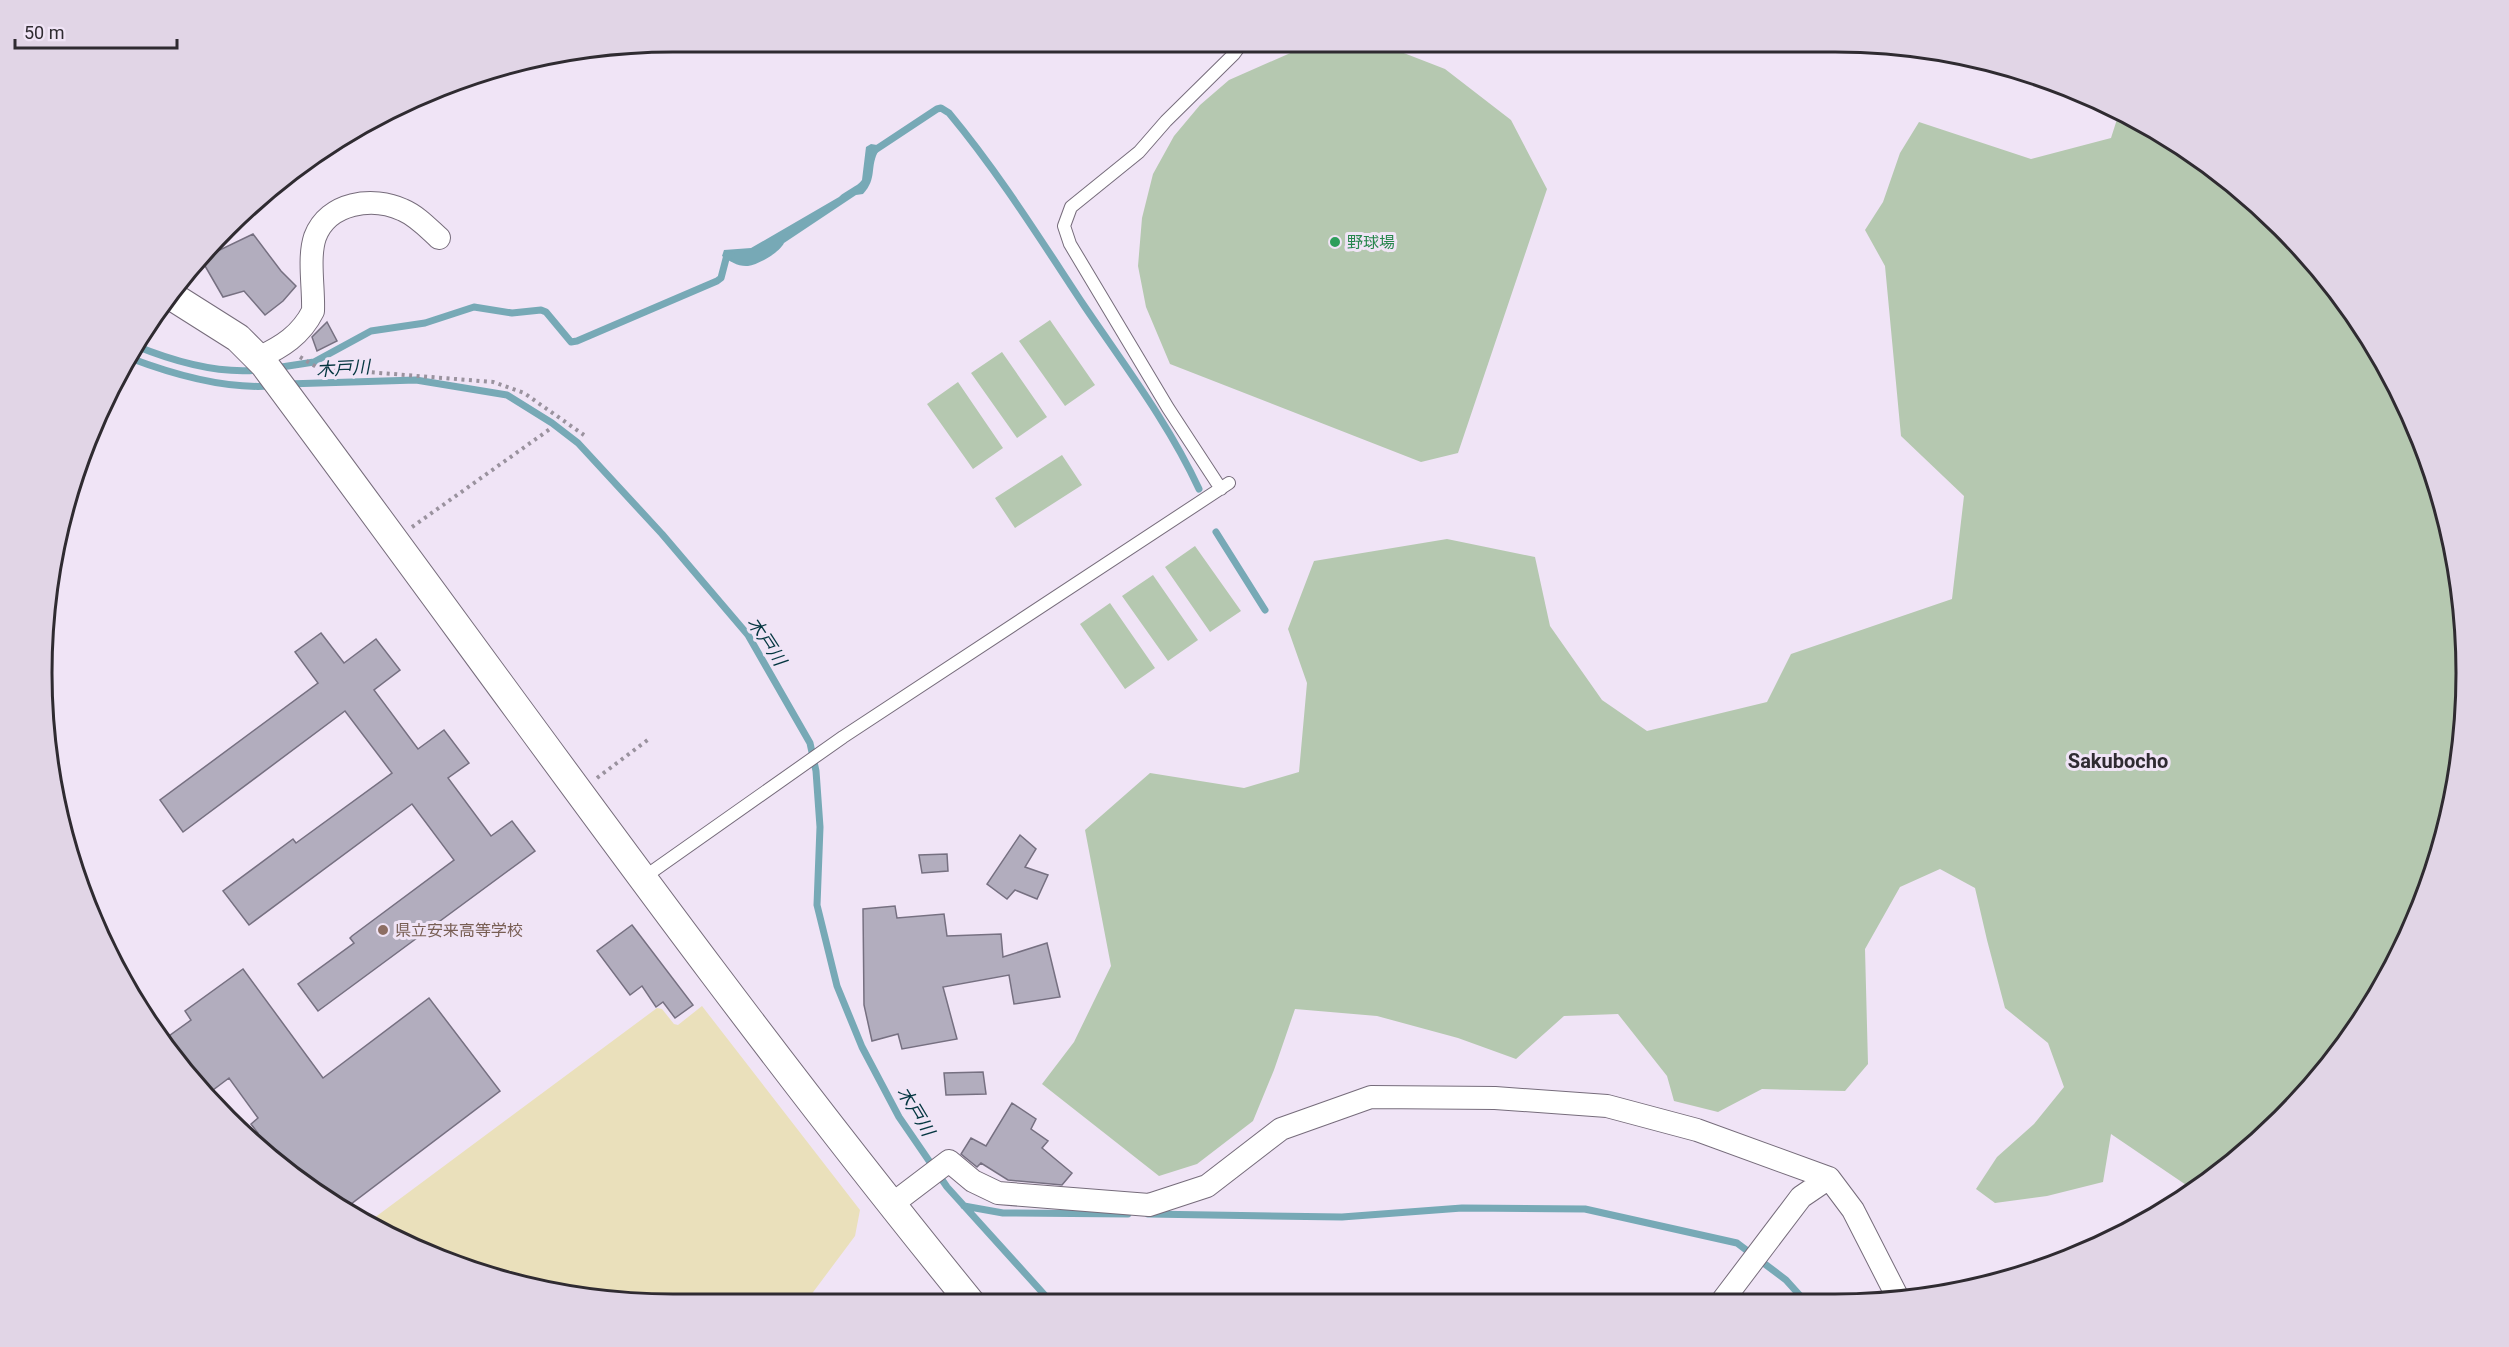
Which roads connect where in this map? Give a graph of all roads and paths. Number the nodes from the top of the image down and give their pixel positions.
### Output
1 (1235, 52) edge
2 (439, 238) dead end
3 (177, 300) edge
4 (306, 360) dead end
5 (261, 361) junction
6 (550, 429) dead end
7 (584, 435) dead end
8 (395, 539) junction
9 (649, 739) dead end
10 (578, 792) junction
11 (643, 878) junction
12 (1829, 1178) junction
13 (891, 1205) junction
14 (1894, 1291) edge
15 (964, 1294) edge
16 (1728, 1294) edge

1 - 11 lane
2 - 5 street
3 - 5 street
4 - 7 path
5 - 8 street
6 - 8 path
8 - 10 street
9 - 10 path
10 - 11 street
11 - 13 street
12 - 13 street
12 - 14 street
12 - 16 street
13 - 15 street

